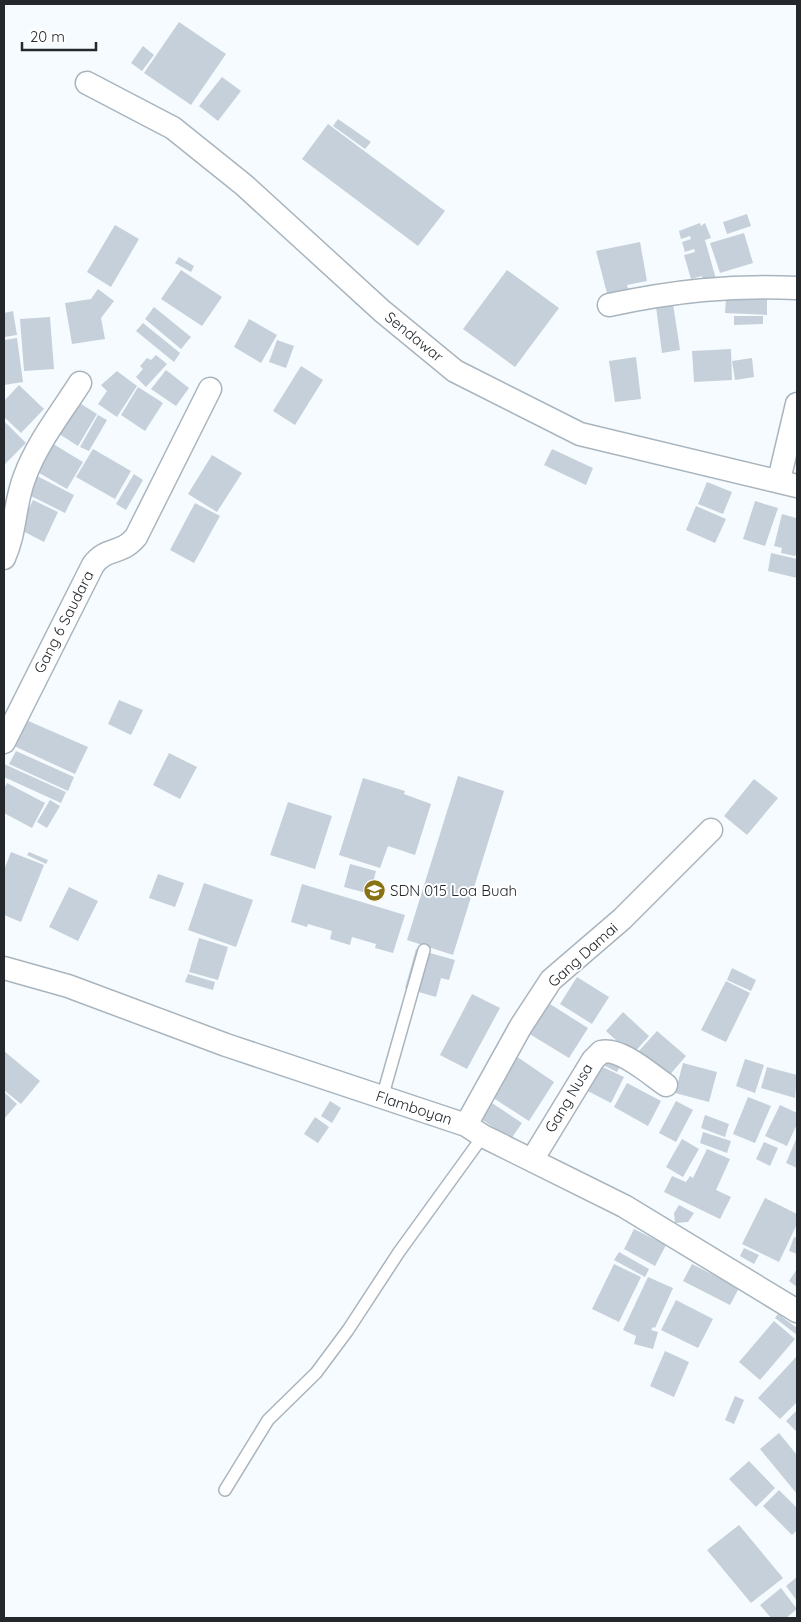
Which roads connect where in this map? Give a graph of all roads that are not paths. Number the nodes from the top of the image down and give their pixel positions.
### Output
1 (87, 83) dead end
2 (797, 288) edge
3 (609, 306) dead end
4 (80, 383) dead end
5 (210, 389) dead end
6 (797, 404) edge
7 (788, 483) edge
8 (4, 558) edge
9 (4, 742) edge
10 (711, 830) dead end
11 (424, 950) dead end
12 (4, 968) edge
13 (666, 1084) dead end
14 (382, 1098) junction
15 (474, 1131) junction
16 (532, 1160) junction
17 (797, 1310) edge
18 (225, 1490) dead end

1 - 7 street, Sendawar
2 - 3 street
4 - 8 street
5 - 9 street, Gang 6 Saudara
6 - 7 street
10 - 15 street, Gang Damai
11 - 14 lane
12 - 14 street, Flamboyan
13 - 16 street, Gang Nusa
14 - 15 street, Flamboyan
15 - 16 street, Flamboyan
15 - 18 lane
16 - 17 street, Flamboyan

